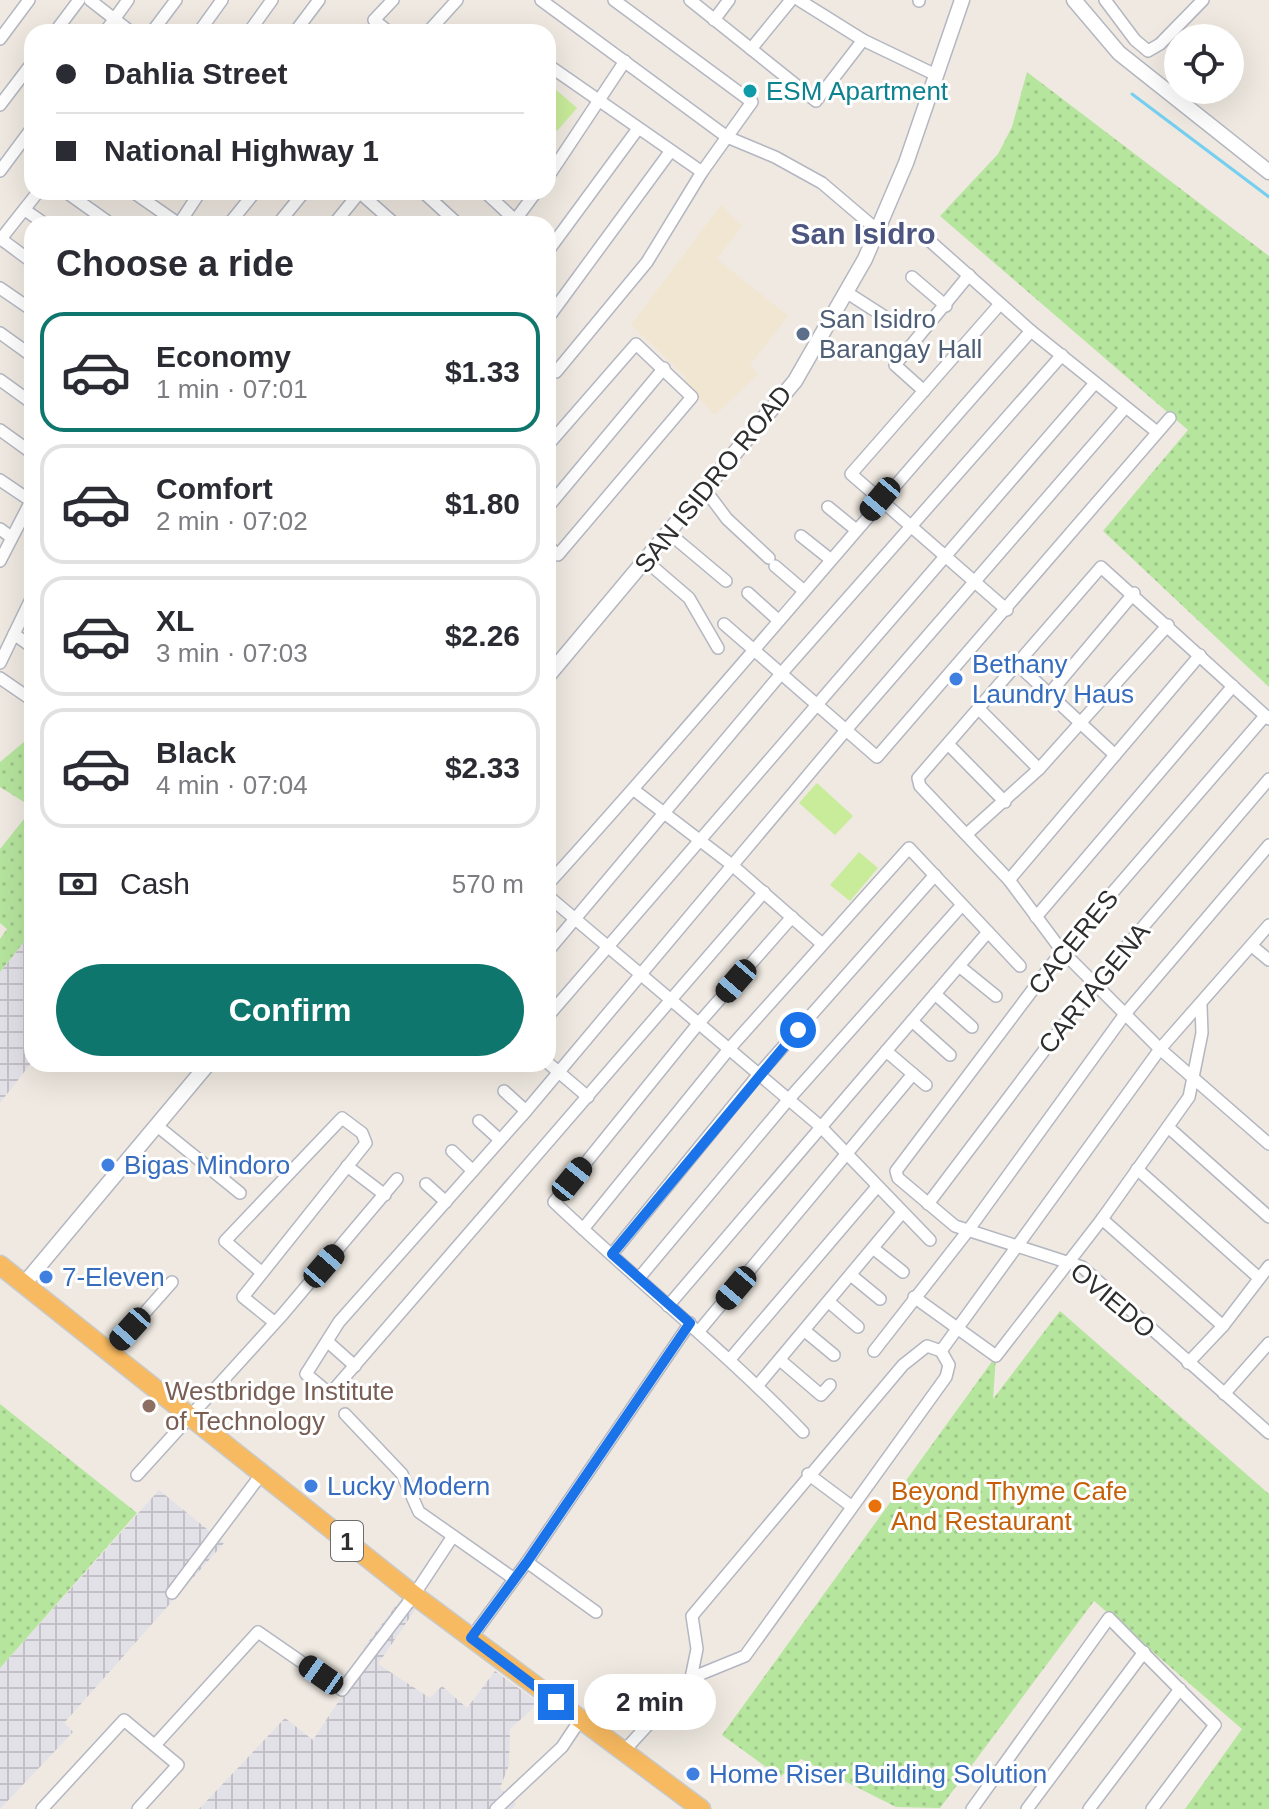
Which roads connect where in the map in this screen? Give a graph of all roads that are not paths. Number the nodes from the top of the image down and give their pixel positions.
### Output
1 (29, 0) edge
2 (79, 0) edge
3 (90, 0) edge
4 (128, 0) edge
5 (176, 0) edge
6 (222, 0) edge
7 (272, 0) edge
8 (319, 0) edge
9 (393, 0) edge
10 (457, 0) edge
11 (541, 0) edge
12 (614, 0) edge
13 (690, 0) edge
14 (729, 0) edge
15 (791, 0) edge
16 (799, 0) edge
17 (962, 0) edge
18 (1074, 0) edge
19 (1203, 0) edge
20 (1107, 1) edge
21 (115, 18) junction
22 (714, 20) junction
23 (61, 24) edge
24 (111, 24) edge
25 (122, 24) edge
26 (158, 24) edge
27 (205, 24) edge
28 (255, 24) edge
29 (301, 24) edge
30 (379, 24) edge
31 (435, 24) edge
32 (0, 39) edge
33 (863, 40) junction
34 (751, 49) junction
35 (625, 61) junction
36 (556, 70) edge
37 (24, 74) edge
38 (936, 75) junction
39 (600, 100) junction
40 (0, 105) edge
41 (637, 130) junction
42 (727, 137) junction
43 (24, 139) edge
44 (670, 152) junction
45 (556, 165) edge
46 (0, 171) edge
47 (702, 172) junction
48 (1269, 172) edge
49 (32, 200) edge
50 (77, 200) edge
51 (144, 200) edge
52 (248, 200) edge
53 (298, 200) edge
54 (354, 200) edge
55 (369, 200) edge
56 (432, 200) edge
57 (493, 200) edge
58 (25, 210) junction
59 (34, 216) edge
60 (100, 216) edge
61 (168, 216) edge
62 (236, 216) edge
63 (284, 216) edge
64 (340, 216) edge
65 (386, 216) edge
66 (449, 216) edge
67 (508, 216) edge
68 (876, 229) junction
69 (0, 240) edge
70 (556, 240) edge
71 (931, 242) dead end
72 (24, 256) edge
73 (969, 275) junction
74 (912, 277) dead end
75 (0, 288) edge
76 (846, 292) junction
77 (24, 304) edge
78 (1000, 304) junction
79 (946, 306) junction
80 (556, 307) edge
81 (885, 317) dead end
82 (1031, 331) junction
83 (0, 333) edge
84 (24, 350) edge
85 (1062, 355) junction
86 (664, 368) junction
87 (556, 372) edge
88 (0, 380) edge
89 (1095, 383) junction
90 (924, 391) junction
91 (24, 397) edge
92 (1125, 408) junction
93 (1170, 418) dead end
94 (0, 430) edge
95 (556, 431) edge
96 (1157, 432) junction
97 (24, 447) edge
98 (0, 480) edge
99 (706, 491) junction
100 (24, 495) edge
101 (556, 497) edge
102 (880, 499) junction
103 (828, 507) dead end
104 (24, 513) edge
105 (912, 528) junction
106 (0, 529) edge
107 (855, 529) junction
108 (670, 534) junction
109 (801, 536) dead end
110 (11, 537) junction
111 (556, 553) edge
112 (944, 555) junction
113 (830, 559) junction
114 (0, 561) edge
115 (646, 561) junction
116 (726, 581) dead end
117 (975, 582) junction
118 (803, 590) junction
119 (748, 593) dead end
120 (1134, 593) junction
121 (1007, 610) junction
122 (24, 613) edge
123 (778, 620) junction
124 (724, 624) dead end
125 (1168, 625) junction
126 (14, 634) junction
127 (24, 641) edge
128 (718, 648) dead end
129 (751, 650) junction
130 (1200, 655) junction
131 (0, 663) edge
132 (1018, 665) junction
133 (556, 667) edge
134 (780, 675) junction
135 (0, 678) edge
136 (1233, 686) junction
137 (1050, 693) junction
138 (24, 694) edge
139 (815, 703) junction
140 (980, 710) junction
141 (1267, 718) edge
142 (1082, 724) junction
143 (846, 730) junction
144 (949, 745) junction
145 (1115, 755) junction
146 (1039, 769) junction
147 (1269, 779) edge
148 (634, 790) junction
149 (1005, 802) junction
150 (664, 813) junction
151 (968, 833) junction
152 (701, 840) junction
153 (1269, 845) edge
154 (732, 865) junction
155 (556, 875) edge
156 (935, 875) junction
157 (1009, 880) junction
158 (764, 892) junction
159 (556, 903) edge
160 (962, 905) junction
161 (792, 917) junction
162 (1036, 917) junction
163 (575, 919) junction
164 (1269, 925) edge
165 (988, 932) junction
166 (556, 942) edge
167 (821, 943) junction
168 (609, 945) junction
169 (1252, 946) junction
170 (1062, 951) junction
171 (1269, 960) edge
172 (959, 966) junction
173 (1020, 966) dead end
174 (641, 973) junction
175 (1096, 982) junction
176 (935, 994) junction
177 (996, 996) dead end
178 (672, 1001) junction
179 (1201, 1006) junction
180 (556, 1007) edge
181 (1125, 1014) junction
182 (912, 1021) junction
183 (698, 1024) junction
184 (972, 1027) dead end
185 (729, 1049) junction
186 (1160, 1049) junction
187 (886, 1051) junction
188 (950, 1055) dead end
189 (556, 1064) edge
190 (556, 1070) edge
191 (201, 1072) edge
192 (550, 1072) edge
193 (759, 1074) junction
194 (913, 1074) junction
195 (1194, 1080) junction
196 (926, 1085) dead end
197 (504, 1091) dead end
198 (588, 1097) junction
199 (788, 1100) junction
200 (526, 1111) junction
201 (479, 1121) dead end
202 (156, 1125) junction
203 (820, 1126) junction
204 (1168, 1127) junction
205 (500, 1140) junction
206 (1269, 1144) edge
207 (452, 1151) dead end
208 (848, 1156) junction
209 (347, 1166) junction
210 (1137, 1169) junction
211 (473, 1171) junction
212 (898, 1178) joint
213 (397, 1179) dead end
214 (426, 1184) dead end
215 (876, 1188) junction
216 (240, 1193) dead end
217 (385, 1195) junction
218 (446, 1202) junction
219 (928, 1204) junction
220 (901, 1214) junction
221 (1269, 1217) edge
222 (1102, 1219) junction
223 (583, 1229) junction
224 (967, 1232) junction
225 (930, 1240) dead end
226 (1016, 1248) junction
227 (874, 1249) junction
228 (612, 1254) junction
229 (1068, 1260) junction
230 (0, 1265) edge
231 (1269, 1266) edge
232 (261, 1272) junction
233 (903, 1272) dead end
234 (852, 1276) junction
235 (639, 1278) junction
236 (1259, 1278) junction
237 (172, 1282) dead end
238 (24, 1284) junction
239 (914, 1297) junction
240 (880, 1299) dead end
241 (829, 1302) junction
242 (668, 1306) junction
243 (274, 1322) junction
244 (1223, 1326) junction
245 (694, 1327) junction
246 (858, 1327) dead end
247 (957, 1328) junction
248 (805, 1331) junction
249 (328, 1342) junction
250 (1269, 1343) edge
251 (874, 1351) dead end
252 (941, 1351) junction
253 (109, 1353) junction
254 (834, 1355) dead end
255 (731, 1358) junction
256 (780, 1360) junction
257 (1188, 1363) junction
258 (355, 1366) junction
259 (758, 1385) junction
260 (830, 1385) dead end
261 (1224, 1394) junction
262 (345, 1414) dead end
263 (192, 1416) junction
264 (1267, 1427) edge
265 (803, 1432) dead end
266 (263, 1472) junction
267 (808, 1474) junction
268 (137, 1475) dead end
269 (851, 1506) junction
270 (453, 1536) junction
271 (527, 1562) junction
272 (513, 1578) junction
273 (172, 1593) dead end
274 (414, 1595) junction
275 (596, 1612) dead end
276 (471, 1638) junction
277 (697, 1649) junction
278 (1144, 1652) junction
279 (719, 1664) junction
280 (691, 1678) junction
281 (1180, 1689) junction
282 (580, 1720) junction
283 (155, 1745) junction
284 (623, 1752) junction
285 (42, 1809) edge
286 (138, 1809) edge
287 (496, 1809) edge
288 (701, 1809) edge
289 (972, 1809) edge
290 (1027, 1809) edge
291 (1089, 1809) edge
292 (1152, 1809) edge

1 - 32 street
2 - 23 street
3 - 21 street
4 - 21 street
5 - 26 street
6 - 27 street
7 - 28 street
8 - 29 street
9 - 30 street
10 - 31 street
11 - 35 street
12 - 42 street
13 - 22 street
14 - 22 street
15 - 34 street
16 - 33 street
17 - 38 street, SAN ISIDRO ROAD
18 - 48 street
19 - 20 street
21 - 24 street
21 - 25 street
22 - 34 street
33 - 34 street
33 - 38 street
35 - 39 street
35 - 42 street
36 - 39 street
37 - 40 street
38 - 68 street, SAN ISIDRO ROAD
39 - 41 street
39 - 45 street
41 - 44 street
41 - 70 street
42 - 47 street
42 - 68 street
43 - 46 street
44 - 47 street
44 - 80 street
47 - 87 street
49 - 58 street
50 - 60 street
51 - 61 street
52 - 62 street
53 - 63 street
54 - 64 street
55 - 65 street
56 - 66 street
57 - 67 street
58 - 59 street
58 - 69 street
68 - 76 street, SAN ISIDRO ROAD
69 - 72 street
71 - 73 street
73 - 78 street
73 - 79 street
74 - 79 street
75 - 77 street
76 - 81 street
76 - 99 street, SAN ISIDRO ROAD
78 - 82 street
78 - 90 street
79 - 90 street
82 - 85 street
82 - 102 street
83 - 84 street
85 - 89 street
85 - 105 street
86 - 95 street
86 - 101 street
86 - 111 street
88 - 91 street
89 - 92 street
89 - 112 street
90 - 102 street
92 - 96 street
92 - 117 street
93 - 96 street
94 - 97 street
96 - 121 street
98 - 100 street
99 - 108 street, SAN ISIDRO ROAD
99 - 118 street
102 - 105 street
102 - 107 street
103 - 107 street
104 - 110 street
105 - 112 street
105 - 134 street
106 - 110 street
107 - 113 street
108 - 115 street, SAN ISIDRO ROAD
108 - 116 street
109 - 113 street
110 - 114 street
112 - 117 street
112 - 139 street
113 - 118 street
115 - 128 street
115 - 133 street, SAN ISIDRO ROAD
117 - 121 street
117 - 143 street
118 - 123 street
119 - 123 street
120 - 125 street
120 - 132 street
120 - 137 street
121 - 143 street
122 - 126 street
123 - 129 street
124 - 129 street
125 - 130 street
125 - 142 street
126 - 127 street
126 - 131 street
129 - 134 street
129 - 148 street
130 - 136 street
130 - 145 street
132 - 137 street
132 - 140 street
134 - 139 street
134 - 150 street
135 - 138 street
136 - 141 street
136 - 162 street
137 - 142 street
139 - 143 street
139 - 152 street
140 - 144 street
140 - 146 street
141 - 170 street, CACERES
142 - 145 street
142 - 146 street
143 - 154 street
144 - 149 street
144 - 151 street
145 - 157 street
146 - 149 street
147 - 175 street, CARTAGENA
148 - 150 street
148 - 155 street
149 - 151 street
150 - 152 street
150 - 163 street
151 - 157 street
152 - 154 street
152 - 168 street
153 - 181 street
154 - 158 street
154 - 174 street
156 - 160 street
156 - 167 street
156 - 193 street
157 - 162 street
158 - 161 street
158 - 178 street
159 - 163 street
160 - 165 street
160 - 199 street
161 - 167 street
161 - 183 street
162 - 170 street
163 - 166 street
163 - 168 street
164 - 169 street
165 - 172 street
165 - 173 street
167 - 185 street
168 - 174 street
168 - 180 street
169 - 171 street
169 - 179 street
170 - 175 street
170 - 212 street, CACERES
172 - 176 street
172 - 177 street
174 - 178 street
174 - 189 street
175 - 181 street
175 - 219 street, CARTAGENA
176 - 182 street
176 - 184 street
178 - 183 street
178 - 198 street
179 - 186 street
179 - 195 street
181 - 186 street
181 - 224 street
182 - 187 street
182 - 188 street
183 - 185 street
183 - 223 street
185 - 193 street
185 - 223 street
186 - 195 street
186 - 226 street
187 - 194 street
187 - 203 street
190 - 198 street
191 - 202 street
192 - 200 street
193 - 199 street
193 - 228 street
194 - 196 street
194 - 208 street
195 - 204 street
195 - 206 street
197 - 200 street
198 - 258 street
199 - 203 street
199 - 235 street
200 - 205 street
201 - 205 street
202 - 216 street
202 - 238 street
203 - 208 street
203 - 242 street
204 - 210 street
204 - 221 street
205 - 211 street
207 - 211 street
208 - 215 street
208 - 245 street
209 - 217 street
209 - 232 street
209 - 232 street
210 - 222 street
210 - 236 street
211 - 218 street
212 - 219 street, OVIEDO
213 - 217 street
214 - 218 street
215 - 220 street
215 - 255 street
217 - 243 street
218 - 249 street
219 - 224 street, OVIEDO
220 - 225 street
220 - 227 street
222 - 229 street
222 - 244 street
223 - 228 street
224 - 226 street, OVIEDO
224 - 239 street
226 - 229 street, OVIEDO
226 - 247 street
227 - 233 street
227 - 234 street
228 - 235 street
229 - 247 street
229 - 257 street, OVIEDO
230 - 238 highway, 1
231 - 236 street
232 - 243 street
234 - 240 street
234 - 241 street
235 - 242 street
236 - 244 street
237 - 253 street
238 - 253 highway, 1
239 - 247 street
239 - 251 street
241 - 246 street
241 - 248 street
242 - 245 street
243 - 263 street
244 - 257 street
245 - 255 street
245 - 271 street
247 - 252 street
248 - 254 street
248 - 256 street
249 - 258 street
249 - 258 street
250 - 261 street
252 - 267 street
252 - 269 street
253 - 263 highway, 1
255 - 259 street
256 - 259 street
256 - 260 street
257 - 261 street, OVIEDO
259 - 265 street
261 - 264 street, OVIEDO
262 - 270 street
263 - 266 highway, 1
263 - 268 street
266 - 273 street
266 - 274 highway, 1
267 - 269 street
267 - 277 street
269 - 279 street
270 - 272 street
270 - 274 street
271 - 272 street
271 - 275 street
272 - 276 street
274 - 276 highway, 1
274 - 283 street
276 - 282 highway, 1
277 - 279 street
277 - 280 street
278 - 281 street
278 - 289 street
278 - 290 street
279 - 280 street
280 - 284 street
281 - 291 street
281 - 292 street
282 - 284 highway, 1
282 - 287 street
283 - 285 street
283 - 286 street
284 - 288 highway, 1

